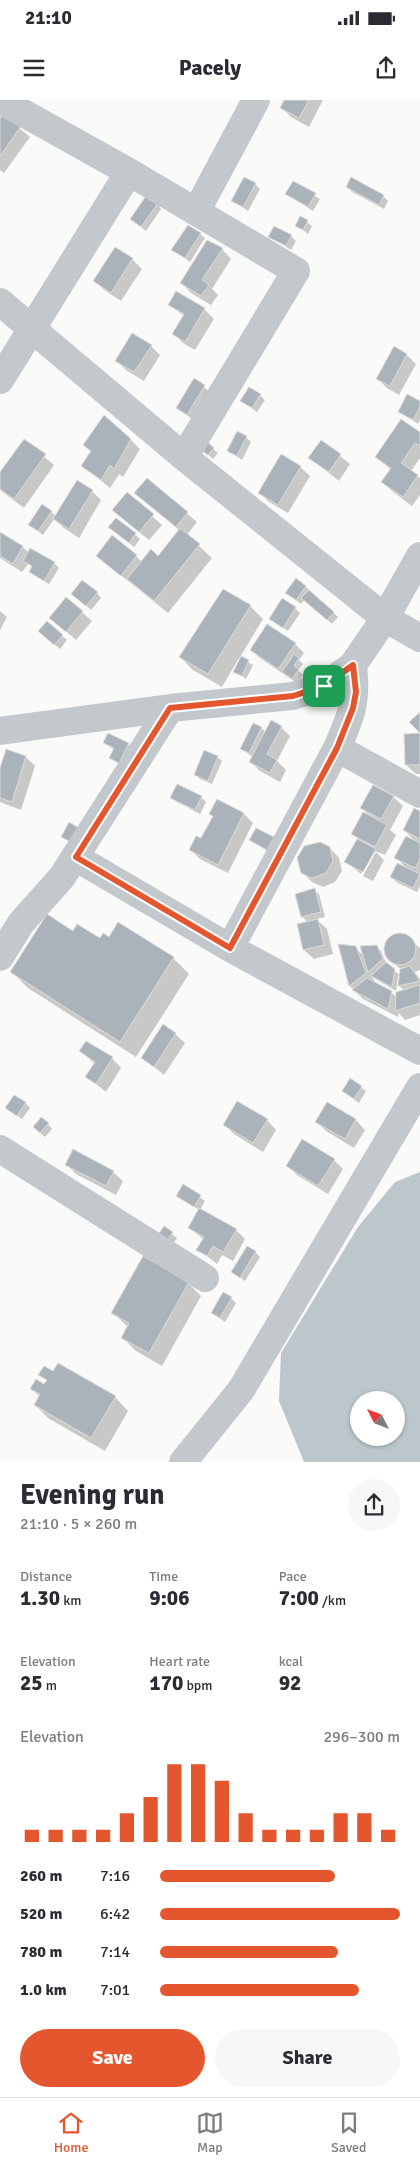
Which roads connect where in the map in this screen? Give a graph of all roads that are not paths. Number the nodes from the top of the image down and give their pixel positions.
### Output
1 (0, 100) edge
2 (256, 100) edge
3 (129, 172) junction
4 (196, 212) junction
5 (0, 302) edge
6 (32, 329) junction
7 (0, 380) edge
8 (184, 457) junction
9 (420, 556) edge
10 (385, 618) junction
11 (420, 638) edge
12 (353, 665) junction
13 (170, 708) junction
14 (0, 731) edge
15 (337, 748) junction
16 (420, 794) edge
17 (76, 857) junction
18 (230, 948) junction
19 (0, 957) edge
20 (420, 1051) edge
21 (420, 1087) edge
22 (0, 1149) edge
23 (205, 1278) dead end
24 (182, 1462) edge

1 - 3 street
2 - 4 street
3 - 4 street
3 - 6 street
4 - 8 street
5 - 6 street
6 - 7 street
6 - 8 street
8 - 10 street
9 - 10 street
10 - 11 street
10 - 12 street
12 - 13 street
12 - 15 street
13 - 14 street
13 - 17 street
15 - 16 street
15 - 18 street
17 - 18 street
17 - 19 street
18 - 20 street
21 - 24 street
22 - 23 street

